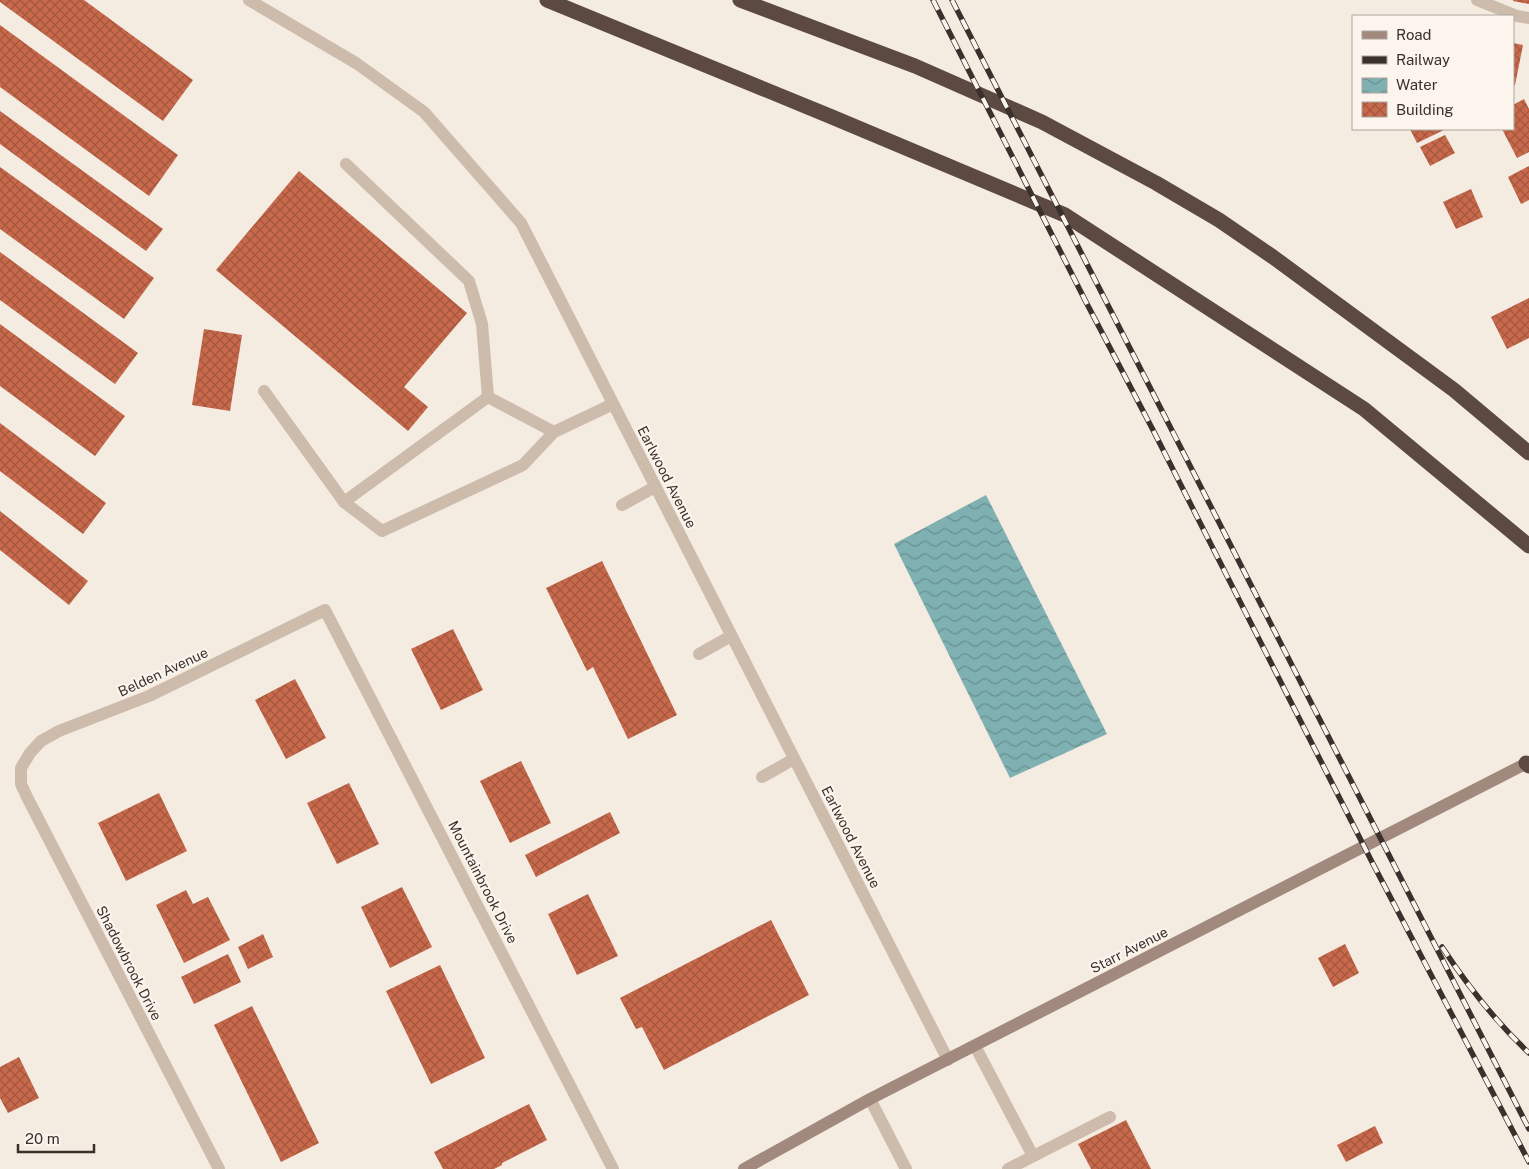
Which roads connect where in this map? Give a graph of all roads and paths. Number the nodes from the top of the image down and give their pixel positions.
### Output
1 (249, 0) edge
2 (547, 0) edge
3 (740, 0) edge
4 (1477, 0) edge
5 (1529, 18) edge
6 (346, 164) dead end
7 (264, 391) dead end
8 (488, 397) junction
9 (613, 404) junction
10 (554, 432) junction
11 (1529, 452) edge
12 (655, 487) junction
13 (344, 502) junction
14 (622, 505) dead end
15 (1529, 546) edge
16 (325, 610) joint
17 (731, 636) junction
18 (699, 654) dead end
19 (794, 759) junction
20 (1528, 764) edge
21 (21, 768) joint
22 (762, 777) dead end
23 (975, 1046) junction
24 (948, 1060) junction
25 (870, 1099) junction
26 (1110, 1117) dead end
27 (1034, 1156) junction
28 (219, 1169) edge
29 (613, 1169) edge
30 (744, 1169) edge
31 (906, 1169) edge
32 (1008, 1169) edge

1 - 9 street, Earlwood Avenue
2 - 15 highway
3 - 11 highway
4 - 5 street
6 - 8 street
7 - 13 street
8 - 10 street
8 - 13 street
9 - 10 street
9 - 12 street, Earlwood Avenue
10 - 13 street
12 - 14 street
12 - 17 street, Earlwood Avenue
16 - 21 street, Belden Avenue
16 - 29 street, Mountainbrook Drive
17 - 18 street
17 - 19 street, Earlwood Avenue
19 - 22 street
19 - 24 street, Earlwood Avenue
20 - 23 main road, Starr Avenue
21 - 28 street, Shadowbrook Drive
23 - 24 main road, Starr Avenue
23 - 27 street
24 - 25 main road, Starr Avenue
25 - 30 main road, Starr Avenue
25 - 31 street
26 - 27 street
27 - 32 street

